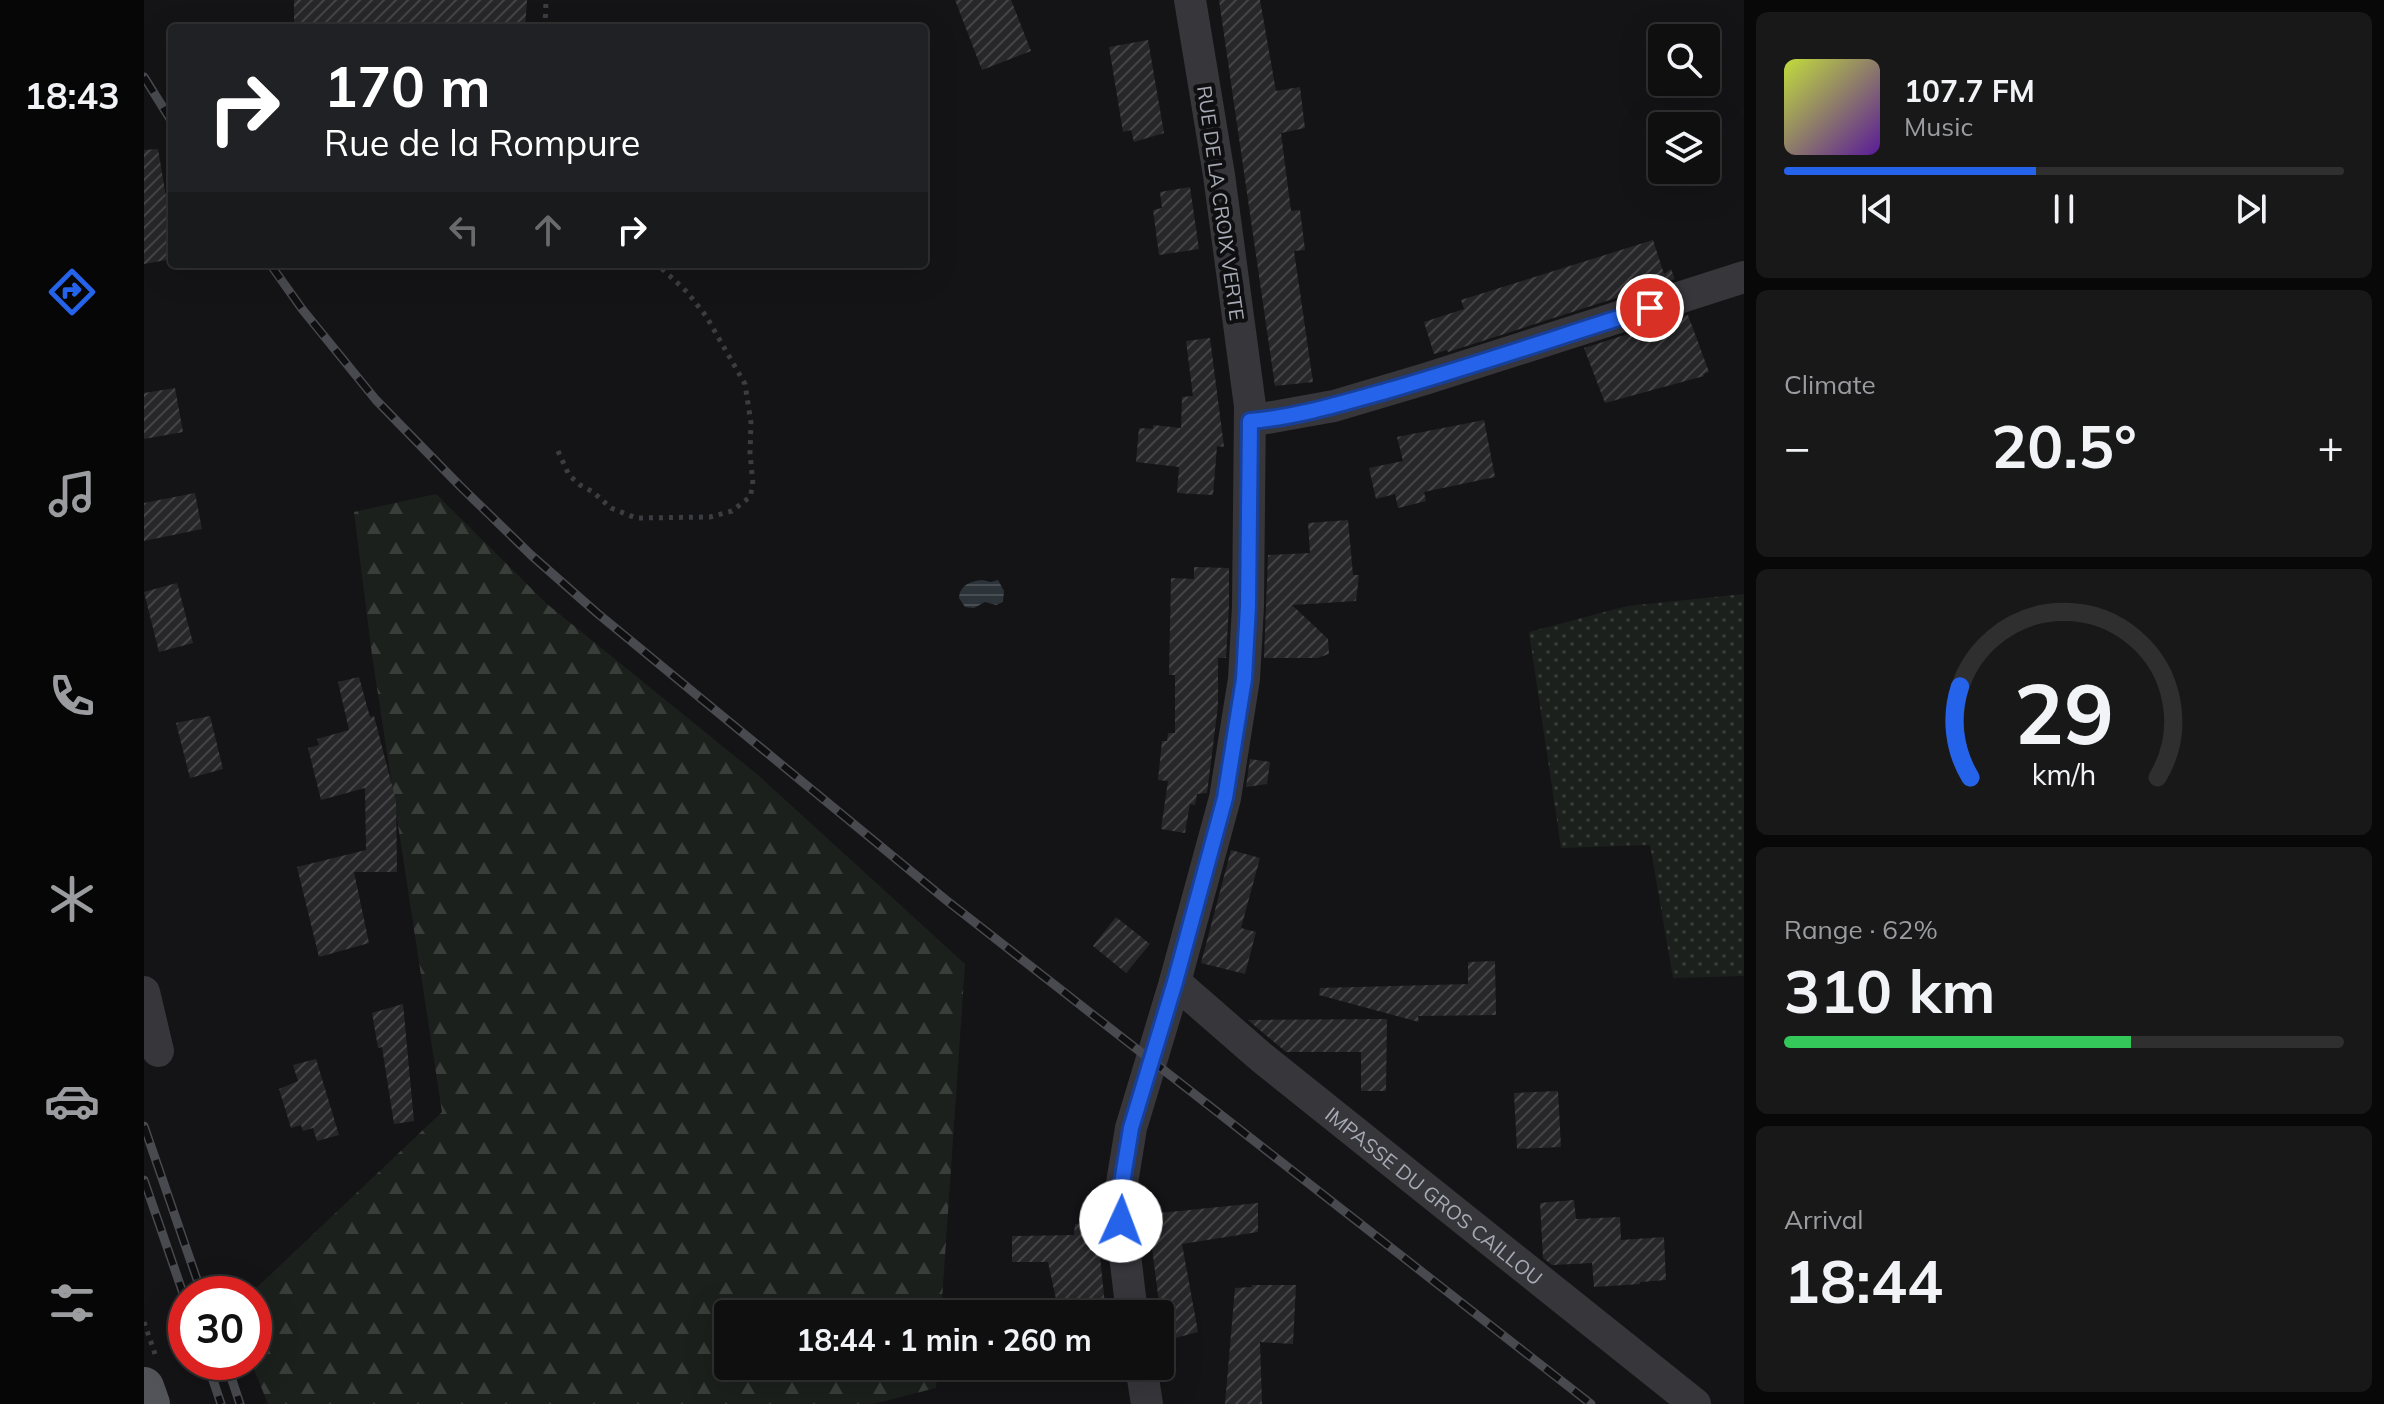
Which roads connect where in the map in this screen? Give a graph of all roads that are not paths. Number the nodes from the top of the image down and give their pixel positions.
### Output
1 (1190, 0) edge
2 (1744, 277) edge
3 (1250, 413) junction
4 (1175, 982) junction
5 (144, 992) edge
6 (158, 1051) dead end
7 (1130, 1300) edge
8 (1143, 1380) edge
9 (144, 1387) edge
10 (150, 1404) edge
11 (1147, 1404) edge
12 (1695, 1404) edge

1 - 3 street, RUE DE LA CROIX VERTE
2 - 3 street
3 - 4 street, RUE DE LA CROIX VERTE
4 - 7 street, RUE DE LA CROIX VERTE
4 - 12 street, IMPASSE DU GROS CAILLOU
5 - 6 street
8 - 11 street
9 - 10 main road

